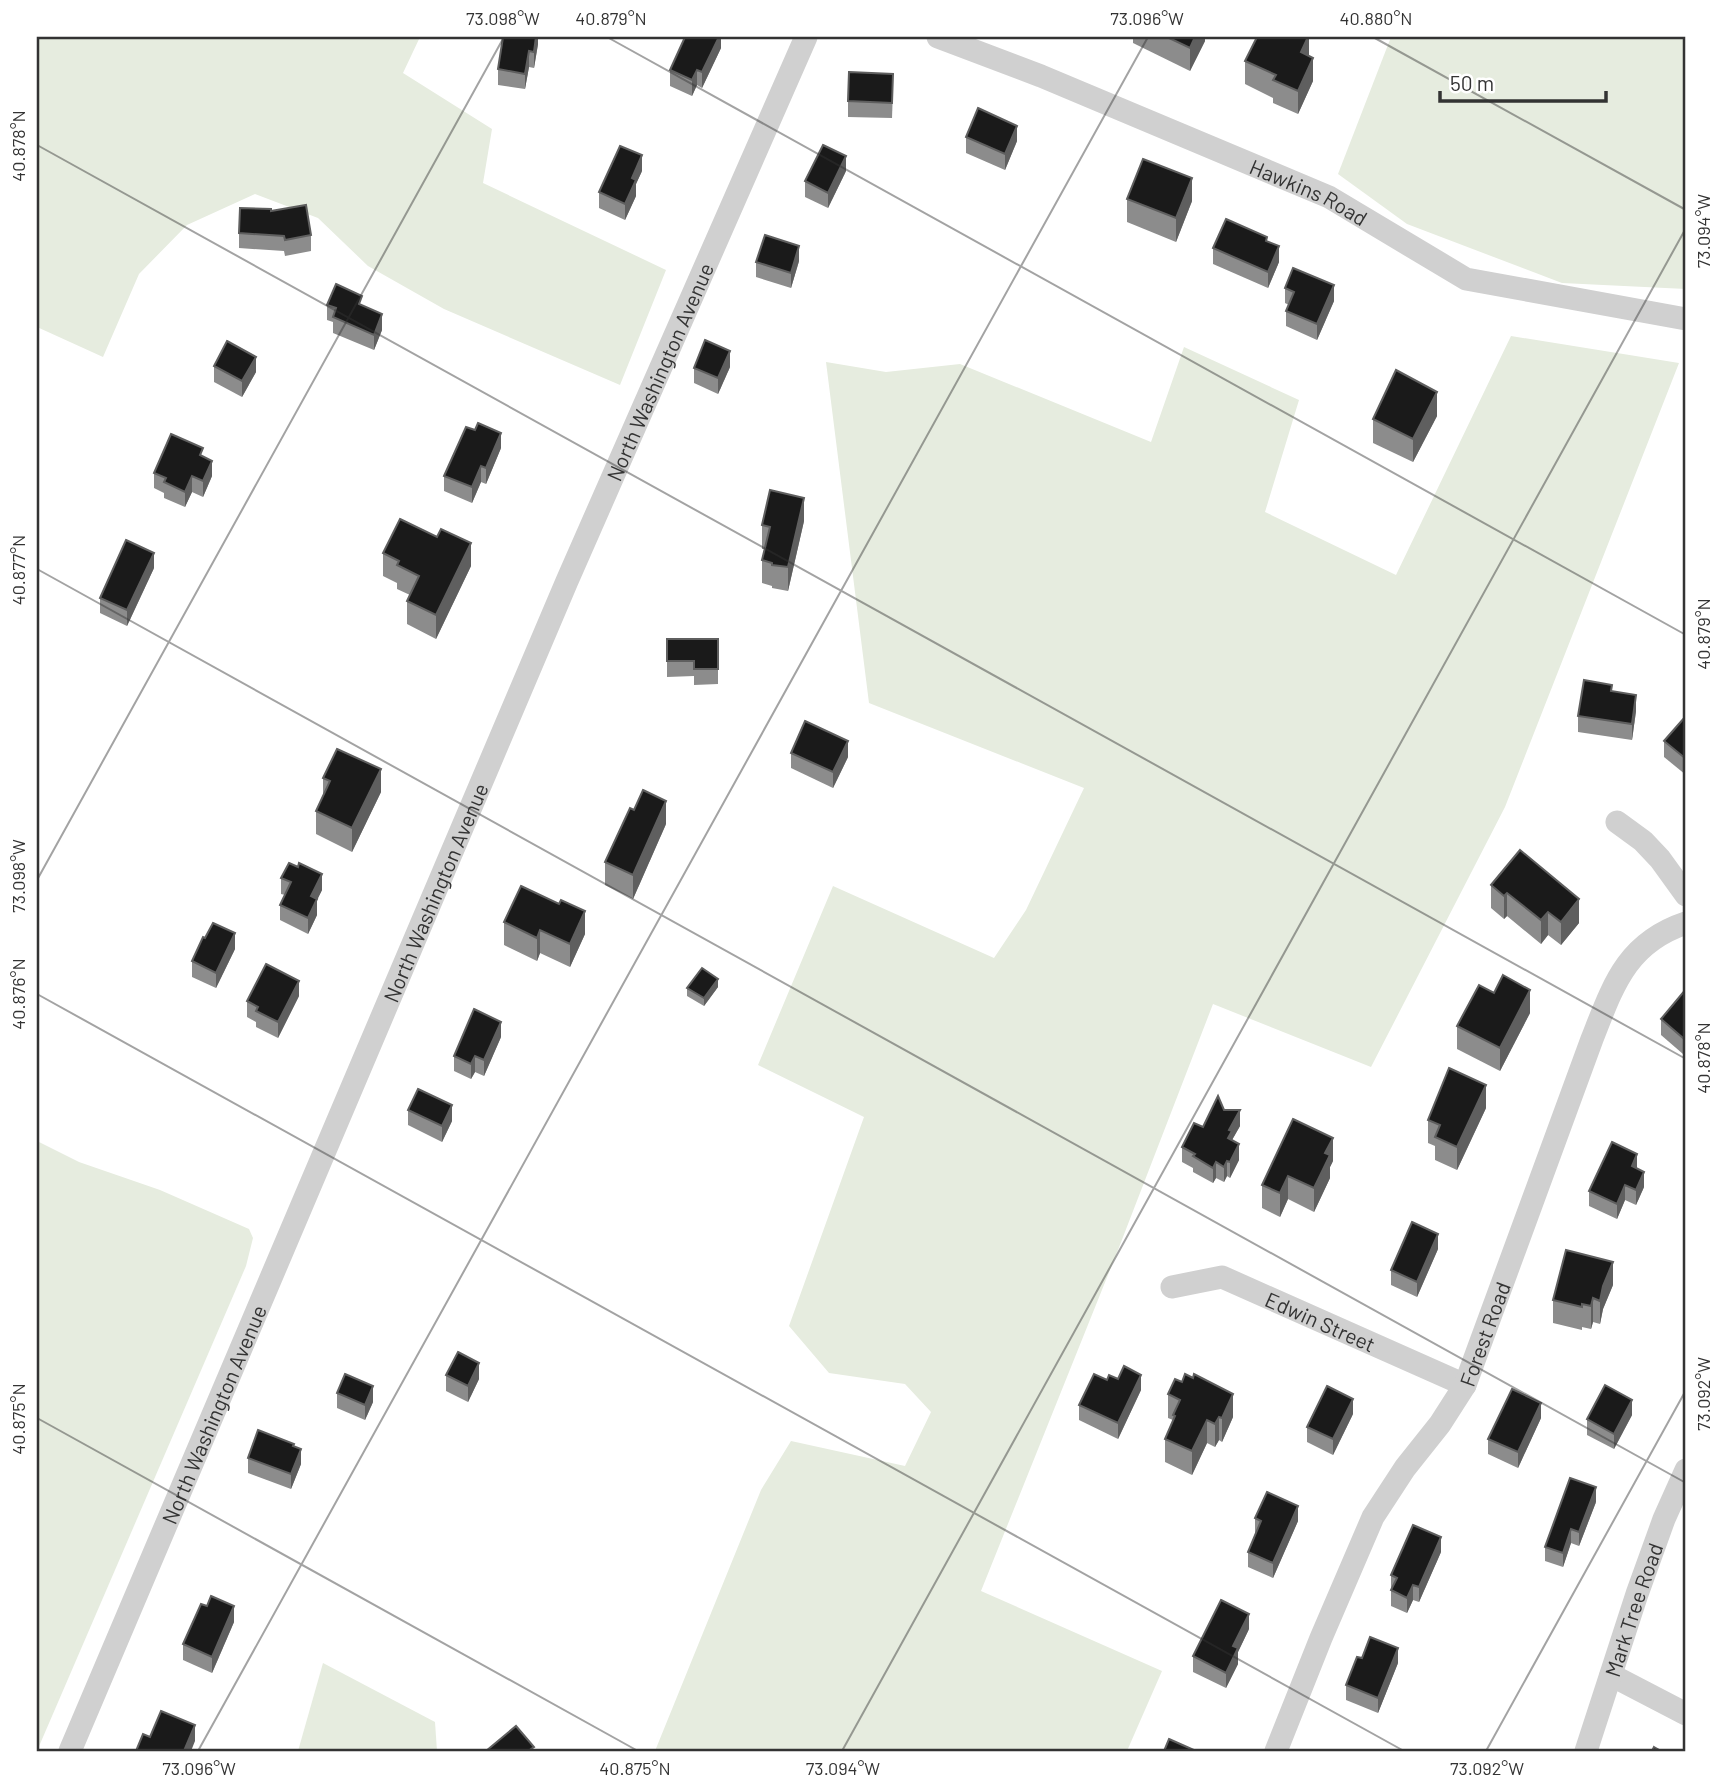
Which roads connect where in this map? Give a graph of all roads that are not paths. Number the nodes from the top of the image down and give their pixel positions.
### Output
1 (806, 37) edge
2 (938, 37) edge
3 (1686, 319) edge
4 (1617, 822) dead end
5 (1686, 895) edge
6 (1686, 923) edge
7 (1172, 1287) dead end
8 (1465, 1385) junction
9 (1686, 1472) edge
10 (1611, 1675) junction
11 (1686, 1714) edge
12 (70, 1751) edge
13 (1276, 1751) edge
14 (1586, 1751) edge

1 - 12 street, North Washington Avenue
2 - 3 street, Hawkins Road
4 - 5 street
6 - 8 street, Forest Road
7 - 8 street, Edwin Street
8 - 13 street, Forest Road
9 - 10 street, Mark Tree Road
10 - 11 street
10 - 14 street, Mark Tree Road

